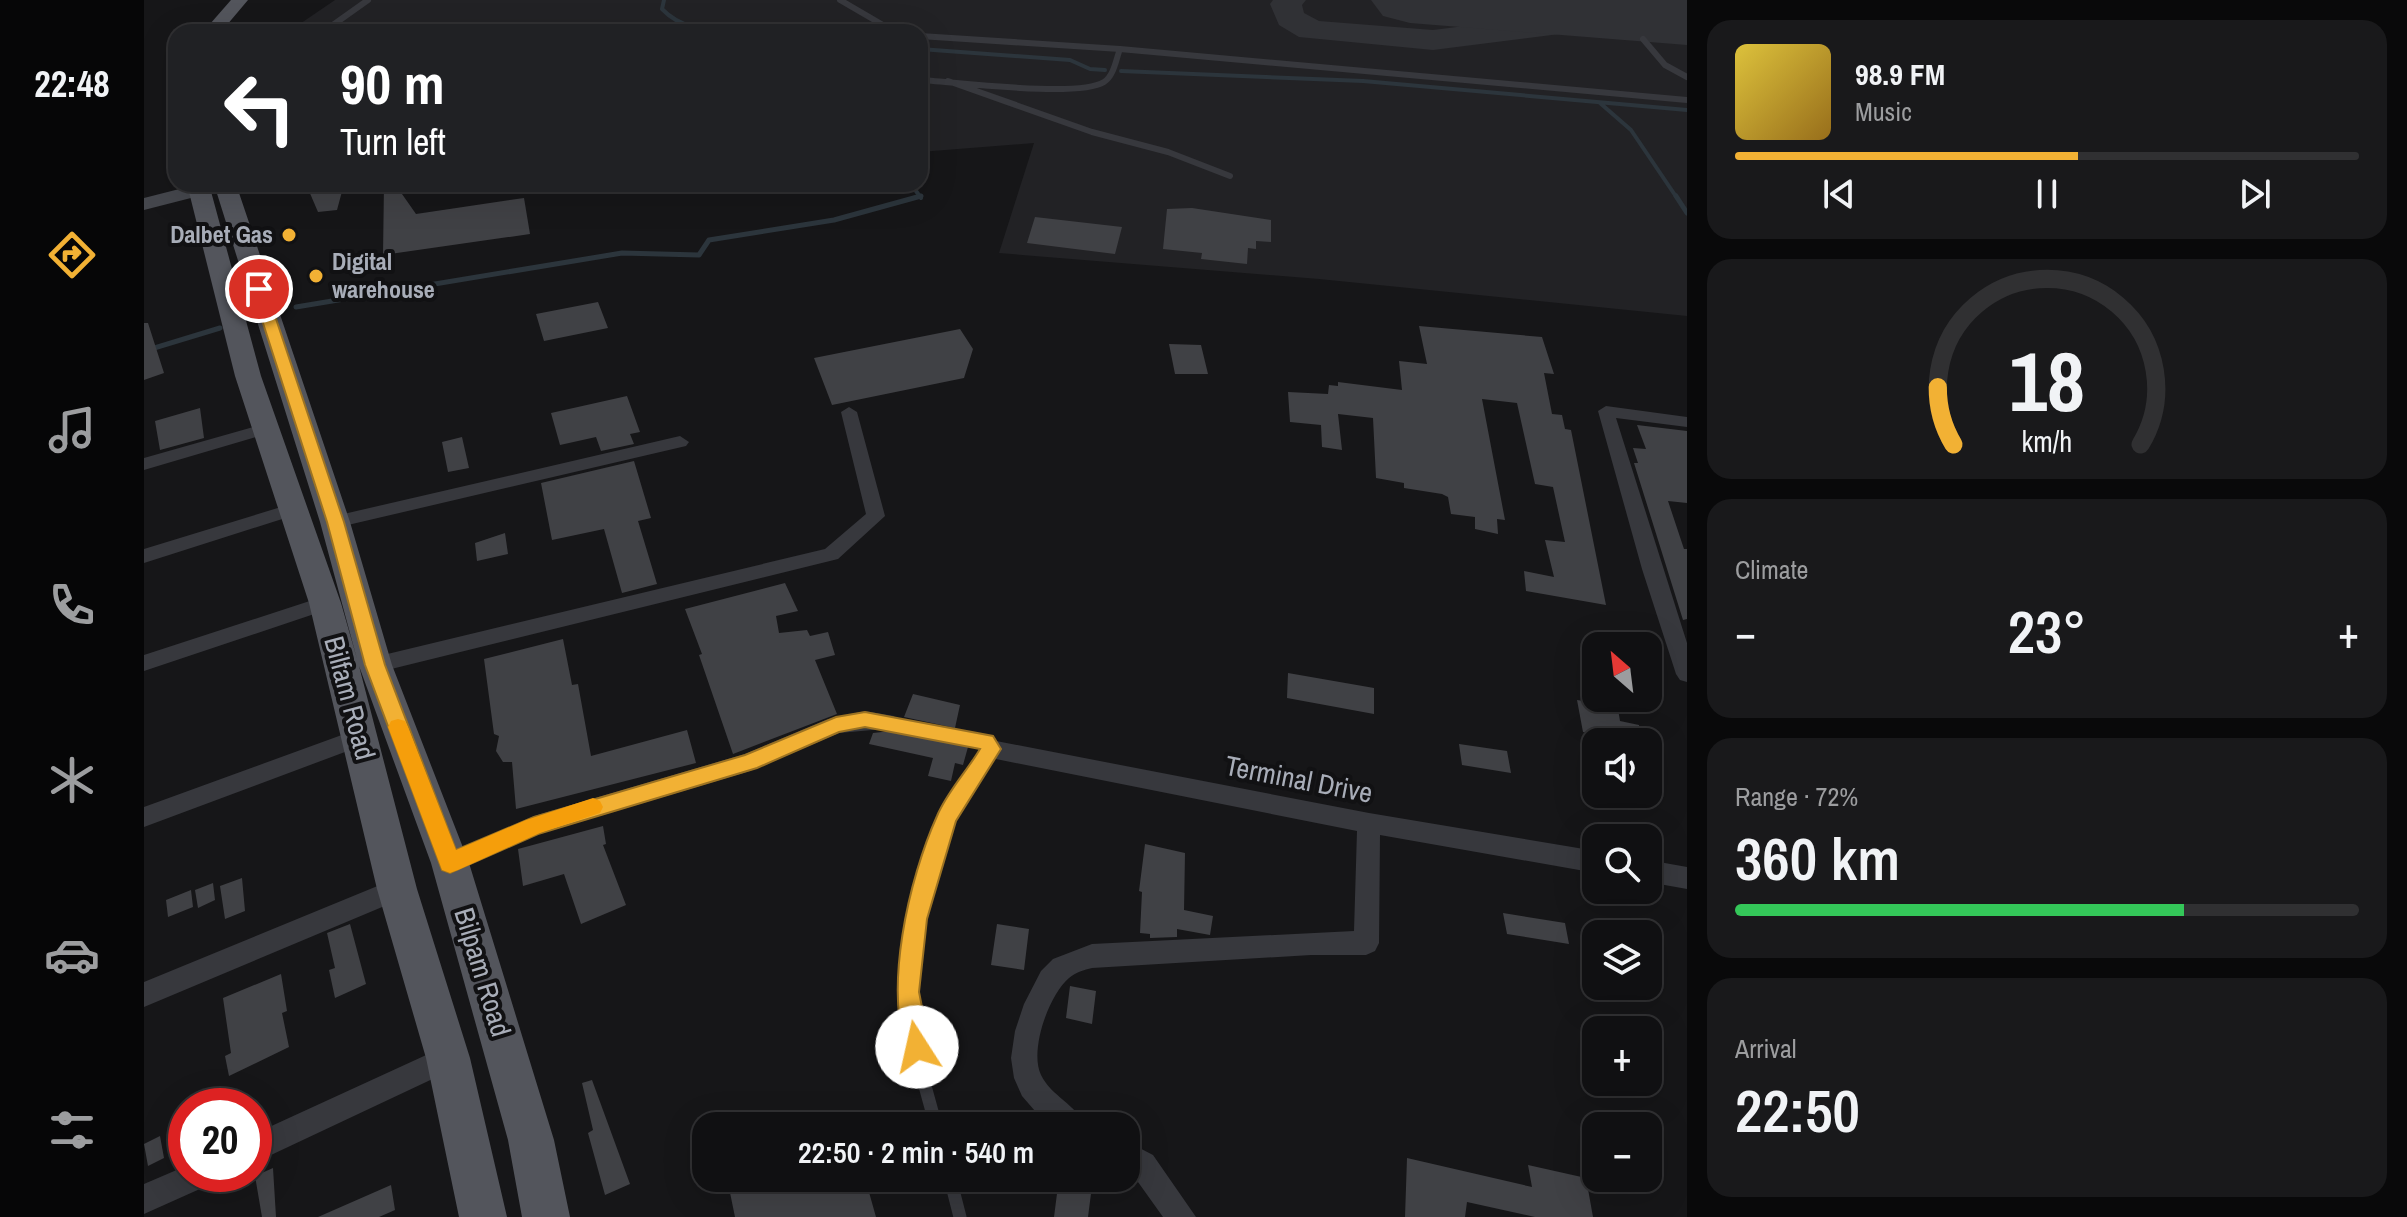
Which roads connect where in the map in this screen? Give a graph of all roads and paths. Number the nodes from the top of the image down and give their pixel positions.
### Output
1 (368, 0) edge
2 (840, 0) edge
3 (247, 6) edge
4 (223, 24) edge
5 (334, 24) edge
6 (881, 24) edge
7 (928, 37) edge
8 (1643, 39) dead end
9 (1120, 49) junction
10 (1687, 77) edge
11 (928, 80) edge
12 (948, 81) junction
13 (1687, 100) edge
14 (1230, 176) dead end
15 (192, 192) edge
16 (200, 192) edge
17 (227, 192) edge
18 (144, 204) edge
19 (849, 412) dead end
20 (1687, 422) edge
21 (267, 428) junction
22 (680, 442) dead end
23 (144, 464) edge
24 (294, 509) junction
25 (335, 522) junction
26 (144, 556) edge
27 (325, 603) junction
28 (144, 663) edge
29 (375, 665) junction
30 (1687, 674) edge
31 (886, 722) joint
32 (361, 737) junction
33 (991, 749) junction
34 (144, 817) edge
35 (1369, 823) junction
36 (1582, 860) edge
37 (450, 863) junction
38 (1662, 874) edge
39 (1687, 878) edge
40 (397, 889) junction
41 (144, 995) edge
42 (448, 1058) junction
43 (932, 1112) edge
44 (1054, 1112) edge
45 (272, 1141) edge
46 (1140, 1163) edge
47 (168, 1188) edge
48 (954, 1192) edge
49 (144, 1199) edge
50 (483, 1217) edge
51 (546, 1217) edge
52 (960, 1217) edge
53 (1181, 1217) edge

1 - 5 lane
2 - 6 lane
3 - 4 main road
7 - 9 lane
8 - 10 lane
9 - 12 lane
9 - 13 lane
11 - 12 lane
12 - 14 lane
15 - 18 main road
16 - 21 main road, Bilfam Road
17 - 25 main road, Bilpam Road
19 - 29 street
20 - 30 street
21 - 23 street
21 - 24 main road, Bilfam Road
22 - 25 street
24 - 26 street
24 - 27 main road, Bilfam Road
25 - 29 main road, Bilpam Road
27 - 28 street
27 - 32 main road, Bilfam Road
29 - 37 main road, Bilpam Road
31 - 33 lane
31 - 37 street
32 - 34 street
32 - 40 main road, Bilfam Road
33 - 35 street, Terminal Drive
33 - 43 lane
35 - 36 street, Terminal Drive
35 - 44 street
37 - 51 main road, Bilpam Road
38 - 39 street
40 - 41 street
40 - 42 main road, Bilfam Road
42 - 45 street
42 - 50 main road, Bilfam Road
46 - 53 street
47 - 49 street
48 - 52 lane

